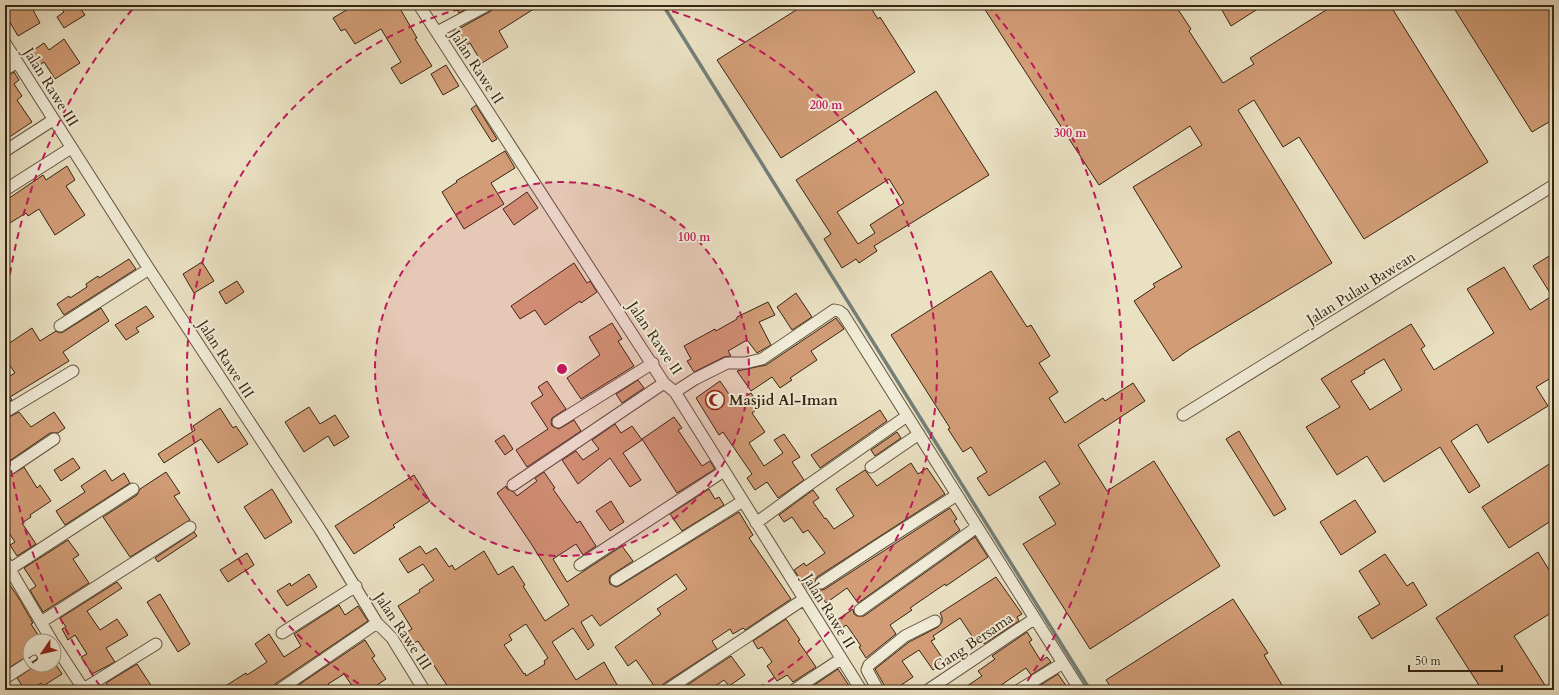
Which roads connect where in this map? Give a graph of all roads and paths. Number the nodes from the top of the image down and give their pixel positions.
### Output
1 (419, 5) edge
2 (488, 5) edge
3 (437, 32) junction
4 (5, 43) edge
5 (17, 62) junction
6 (5, 70) edge
7 (53, 120) junction
8 (71, 148) junction
9 (5, 151) edge
10 (1554, 185) edge
11 (5, 190) edge
12 (149, 269) junction
13 (60, 326) dead end
14 (653, 363) junction
15 (73, 371) dead end
16 (664, 383) junction
17 (675, 392) junction
18 (5, 412) edge
19 (1183, 415) dead end
20 (907, 416) junction
21 (558, 422) dead end
22 (919, 434) junction
23 (54, 439) dead end
24 (870, 467) dead end
25 (724, 471) junction
26 (5, 472) edge
27 (513, 485) dead end
28 (132, 489) dead end
29 (957, 495) junction
30 (743, 501) junction
31 (756, 523) junction
32 (190, 527) dead end
33 (977, 527) junction
34 (7, 565) edge
35 (580, 565) dead end
36 (616, 580) dead end
37 (821, 583) dead end
38 (356, 586) junction
39 (804, 599) junction
40 (860, 610) dead end
41 (1034, 618) junction
42 (935, 621) dead end
43 (41, 622) junction
44 (377, 623) junction
45 (48, 633) edge
46 (282, 633) dead end
47 (156, 644) dead end
48 (62, 657) edge
49 (841, 659) junction
50 (1063, 664) junction
51 (22, 667) edge
52 (5, 678) edge
53 (83, 690) edge
54 (279, 690) edge
55 (424, 690) edge
56 (667, 690) edge
57 (794, 690) edge
58 (861, 690) edge
59 (878, 690) edge
60 (928, 690) edge
61 (1019, 690) edge
62 (1080, 690) edge

1 - 3 street, Jalan Rawe II
2 - 3 street
3 - 14 street, Jalan Rawe II
4 - 5 street, Jalan Rawe III
5 - 6 street
5 - 7 street, Jalan Rawe III
7 - 8 street, Jalan Rawe III
7 - 9 street
8 - 11 street
8 - 12 street, Jalan Rawe III
10 - 19 street, Jalan Pulau Bawean
12 - 13 street
12 - 38 street, Jalan Rawe III
14 - 16 street, Jalan Rawe II
14 - 21 street
15 - 18 street
16 - 17 street, Jalan Rawe II
16 - 27 street
17 - 20 street
17 - 25 street, Jalan Rawe II
20 - 22 street
20 - 31 street
22 - 24 street
22 - 29 street
23 - 26 street
25 - 30 street, Jalan Rawe II
25 - 35 street
28 - 34 street
29 - 33 street
29 - 37 street
30 - 31 street, Jalan Rawe II
30 - 36 street
31 - 39 street, Jalan Rawe II
32 - 43 street
33 - 40 street
33 - 41 street
34 - 43 street
38 - 44 street, Jalan Rawe III
38 - 46 street
39 - 49 street, Jalan Rawe II
39 - 56 street
41 - 50 street
41 - 60 street, Gang Bersama
42 - 59 street
43 - 45 street
44 - 54 street
44 - 55 street, Jalan Rawe III
47 - 53 street
48 - 53 street
49 - 57 street
49 - 58 street, Jalan Rawe II
50 - 61 street
50 - 62 street
51 - 52 street

